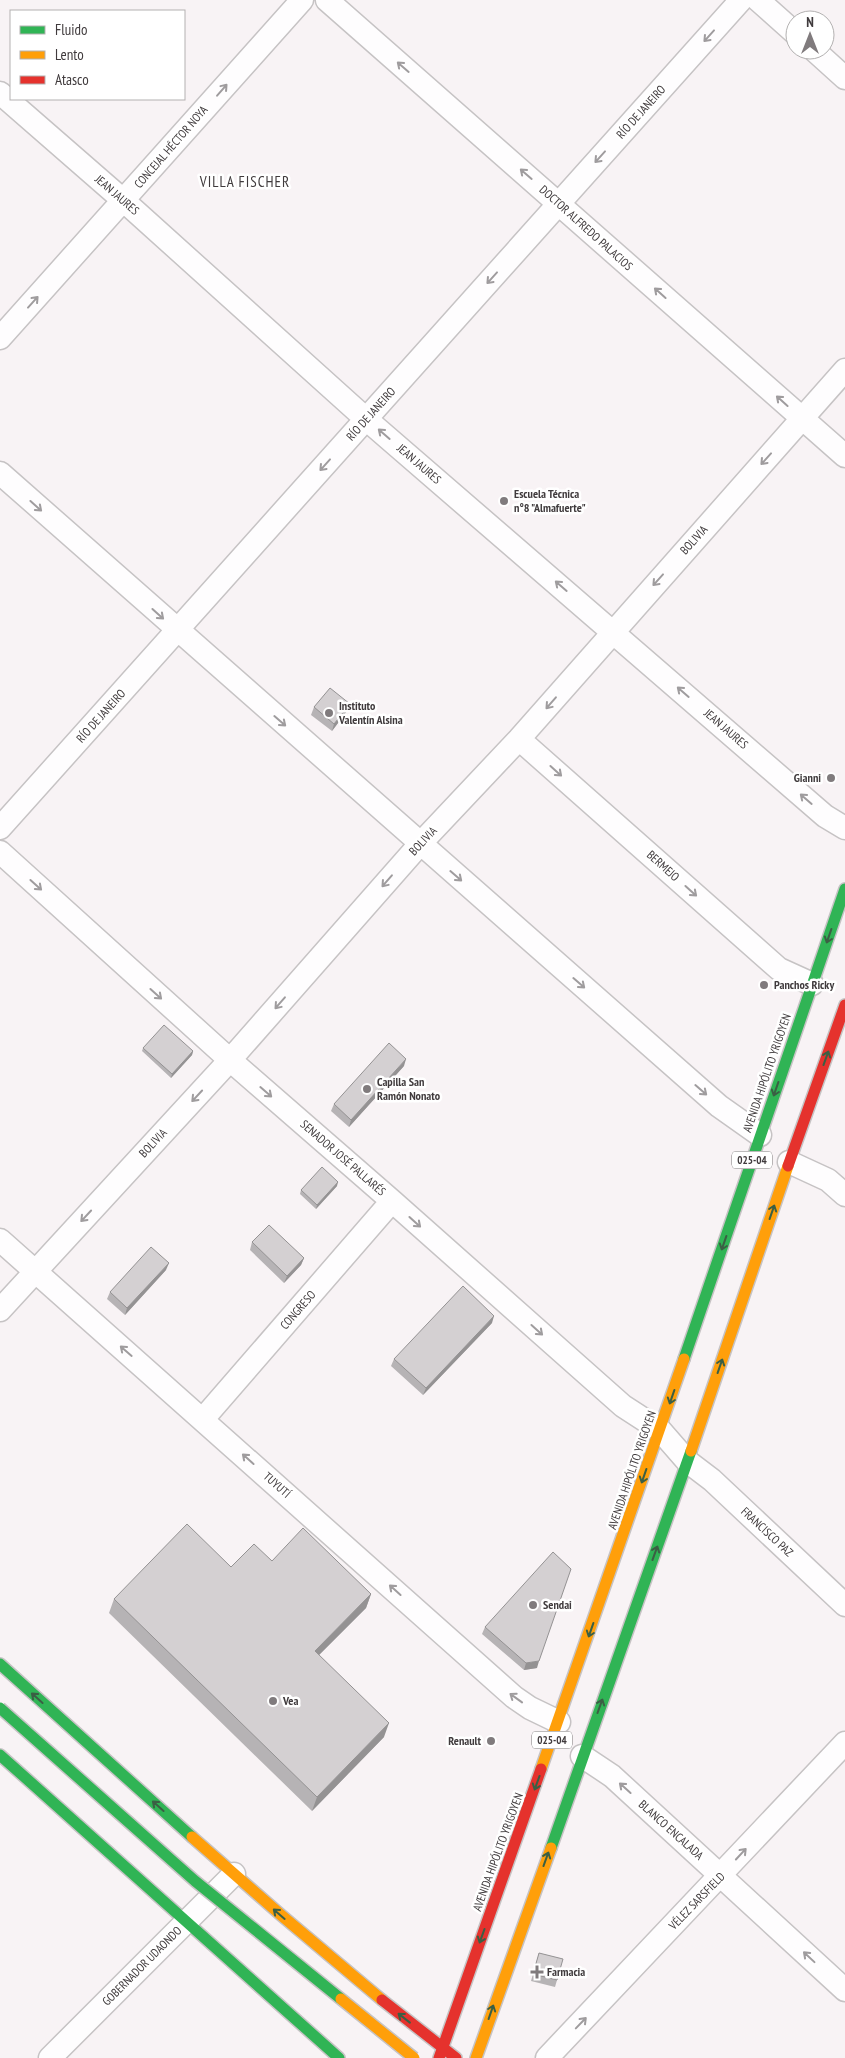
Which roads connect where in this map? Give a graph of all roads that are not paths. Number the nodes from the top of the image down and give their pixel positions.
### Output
1 (302, 0) edge
2 (327, 0) edge
3 (741, 0) edge
4 (758, 0) edge
5 (785, 24) edge
6 (825, 60) edge
7 (845, 78) edge
8 (0, 93) edge
9 (124, 201) junction
10 (559, 203) junction
11 (0, 338) edge
12 (845, 370) edge
13 (801, 418) junction
14 (366, 419) junction
15 (845, 456) edge
16 (0, 473) edge
17 (177, 630) junction
18 (613, 631) junction
19 (520, 739) junction
20 (0, 828) edge
21 (845, 828) edge
22 (420, 844) junction
23 (0, 852) edge
24 (845, 890) edge
25 (812, 984) junction
26 (845, 1005) edge
27 (230, 1060) junction
28 (760, 1135) junction
29 (789, 1162) junction
30 (845, 1195) edge
31 (392, 1201) junction
32 (0, 1240) edge
33 (35, 1271) junction
34 (0, 1310) edge
35 (203, 1419) junction
36 (660, 1430) junction
37 (687, 1461) junction
38 (845, 1605) edge
39 (0, 1664) edge
40 (0, 1708) edge
41 (559, 1722) junction
42 (845, 1743) edge
43 (0, 1755) edge
44 (582, 1756) junction
45 (234, 1874) junction
46 (721, 1875) junction
47 (186, 1922) junction
48 (845, 1990) edge
49 (441, 2053) edge
50 (50, 2058) edge
51 (339, 2058) edge
52 (414, 2058) edge
53 (456, 2058) edge
54 (476, 2058) edge
55 (547, 2058) edge

9 -> 1 street, CONCEJAL HÉCTOR NOYA
10 -> 2 street, DOCTOR ALFREDO PALACIOS
3 -> 10 street, RÍO DE JANEIRO
4 - 5 street
6 - 7 street
8 - 9 street, JEAN JAURES
11 -> 9 street, CONCEJAL HÉCTOR NOYA
9 - 14 street, JEAN JAURES
13 -> 10 street, DOCTOR ALFREDO PALACIOS
10 -> 14 street, RÍO DE JANEIRO
12 - 13 street, BOLIVIA
13 - 15 street, DOCTOR ALFREDO PALACIOS
13 -> 18 street, BOLIVIA
14 -> 17 street, RÍO DE JANEIRO
18 -> 14 street, JEAN JAURES
16 -> 17 street
17 - 20 street, RÍO DE JANEIRO
17 -> 22 street
18 -> 19 street, BOLIVIA
21 -> 18 street, JEAN JAURES
19 - 22 street, BOLIVIA
19 -> 25 street, BERMEJO
22 -> 27 street, BOLIVIA
22 -> 28 street
23 -> 27 street, SENADOR JOSÉ PALLARÉS
24 -> 25 main road, AVENIDA HIPÓLITO YRIGOYEN / 025-04
25 -> 28 main road, AVENIDA HIPÓLITO YRIGOYEN / 025-04
29 -> 26 main road, 025-04
27 -> 31 street, SENADOR JOSÉ PALLARÉS
27 -> 33 street, BOLIVIA
28 -> 36 main road, AVENIDA HIPÓLITO YRIGOYEN / 025-04
29 - 30 street
37 -> 29 main road, 025-04
31 - 35 street, CONGRESO
31 -> 36 street, SENADOR JOSÉ PALLARÉS
32 - 33 street, TUYUTÍ
33 - 34 street, BOLIVIA
35 -> 33 street, TUYUTÍ
41 -> 35 street, TUYUTÍ
36 - 37 street, SENADOR JOSÉ PALLARÉS
36 -> 41 main road, AVENIDA HIPÓLITO YRIGOYEN / 025-04
37 - 38 street, FRANCISCO PAZ
44 -> 37 main road, 025-04
45 -> 39 main road
40 - 52 main road, bridge
41 -> 49 main road, AVENIDA HIPÓLITO YRIGOYEN / 025-04
46 -> 42 street, VÉLEZ SARSFIELD
43 - 47 main road
46 -> 44 street, BLANCO ENCALADA
54 -> 44 main road, 025-04
45 - 47 street, GOBERNADOR UDAONDO
49 -> 45 main road
48 -> 46 street, BLANCO ENCALADA
55 -> 46 street, VÉLEZ SARSFIELD
47 - 50 street, GOBERNADOR UDAONDO
47 - 51 main road
49 - 53 main road

